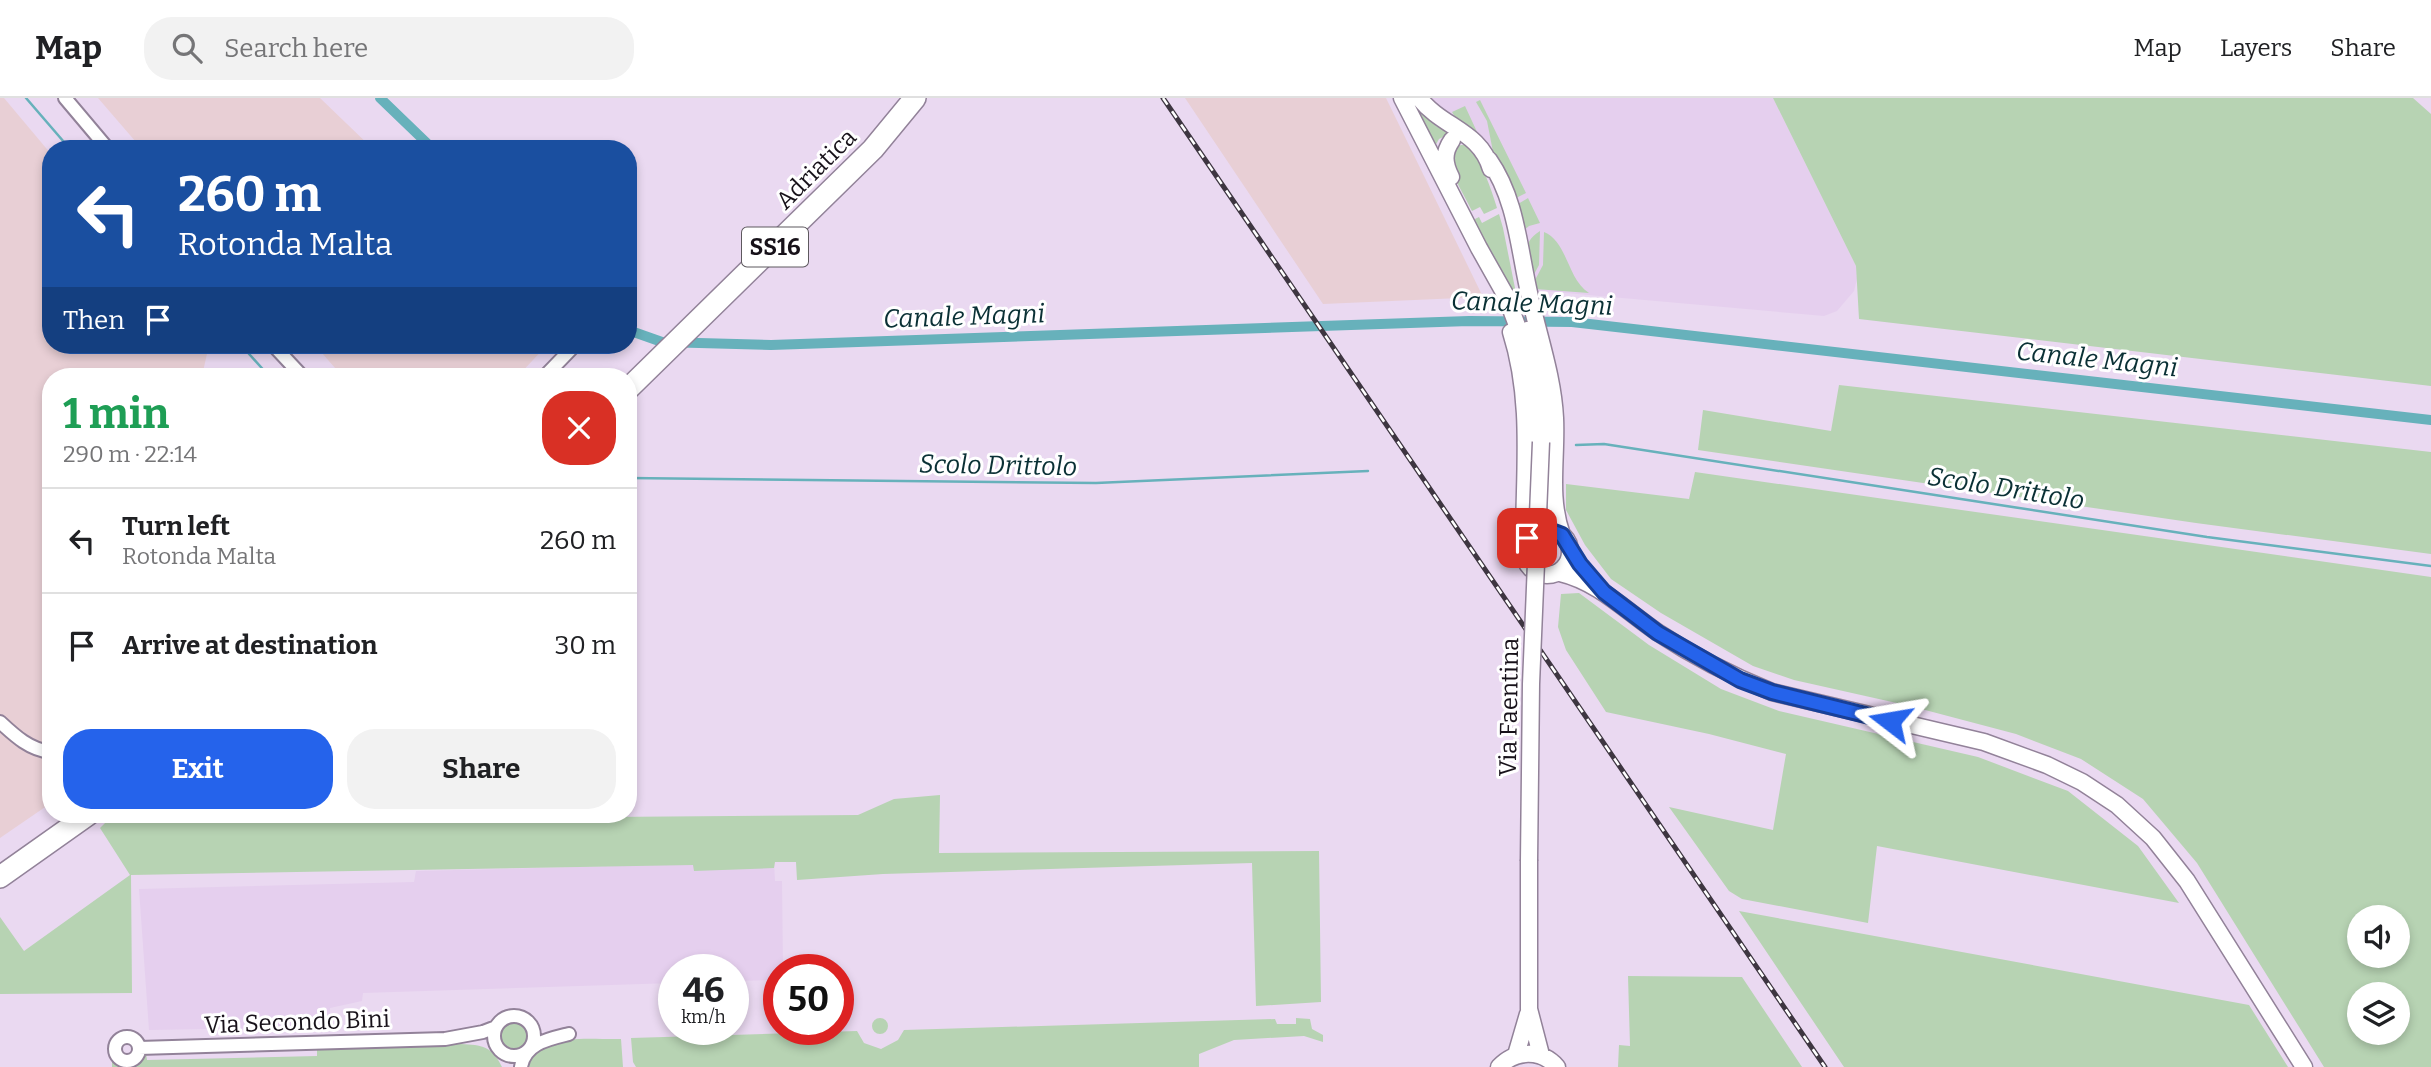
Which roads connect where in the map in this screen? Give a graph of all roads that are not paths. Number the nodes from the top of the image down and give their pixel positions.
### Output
1 (65, 98) edge
2 (901, 98) edge
3 (915, 98) edge
4 (1402, 98) edge
5 (1419, 98) edge
6 (100, 140) edge
7 (1452, 140) junction
8 (1474, 140) junction
9 (1434, 163) junction
10 (1455, 201) junction
11 (1528, 342) junction
12 (281, 354) edge
13 (566, 354) edge
14 (295, 368) edge
15 (553, 368) edge
16 (633, 368) edge
17 (637, 380) edge
18 (1562, 535) junction
19 (1524, 543) junction
20 (1571, 551) junction
21 (1560, 573) junction
22 (1604, 592) junction
23 (0, 722) edge
24 (42, 750) edge
25 (57, 823) edge
26 (76, 823) edge
27 (0, 864) edge
28 (0, 877) edge
29 (1529, 1009) junction
30 (528, 1021) junction
31 (496, 1027) junction
32 (455, 1038) junction
33 (139, 1048) dead end
34 (527, 1051) junction
35 (502, 1052) junction
36 (1516, 1055) junction
37 (1541, 1055) junction
38 (509, 1067) edge
39 (522, 1067) edge
40 (1499, 1067) edge
41 (1557, 1067) edge
42 (2304, 1067) edge

1 - 6 street
2 - 16 highway, Adriatica / SS16
3 - 17 highway, Adriatica / SS16
4 - 9 main road, Via Faentina
5 - 8 main road
7 - 8 main road
7 - 9 main road
7 - 10 main road
8 - 11 main road, Via Faentina
9 - 10 main road, Via Faentina
10 - 11 main road, Via Faentina
11 - 18 main road
11 - 19 main road
11 - 29 main road, Via Faentina, bridge
12 - 14 street
13 - 15 street
18 - 19 main road
18 - 20 main road
19 - 21 main road
20 - 21 main road
20 - 22 main road
21 - 22 main road
22 - 42 main road
23 - 24 street
25 - 27 highway
26 - 28 highway
29 - 36 main road, Via Faentina
29 - 37 main road, Via Faentina
30 - 31 street
30 - 34 street
30 - 34 street
31 - 32 street, Via Secondo Bini
31 - 35 street
32 - 33 street, Via Secondo Bini
32 - 35 street, Via Secondo Bini
34 - 35 street
34 - 39 street
35 - 38 street
36 - 37 main road
36 - 40 main road
37 - 41 main road

